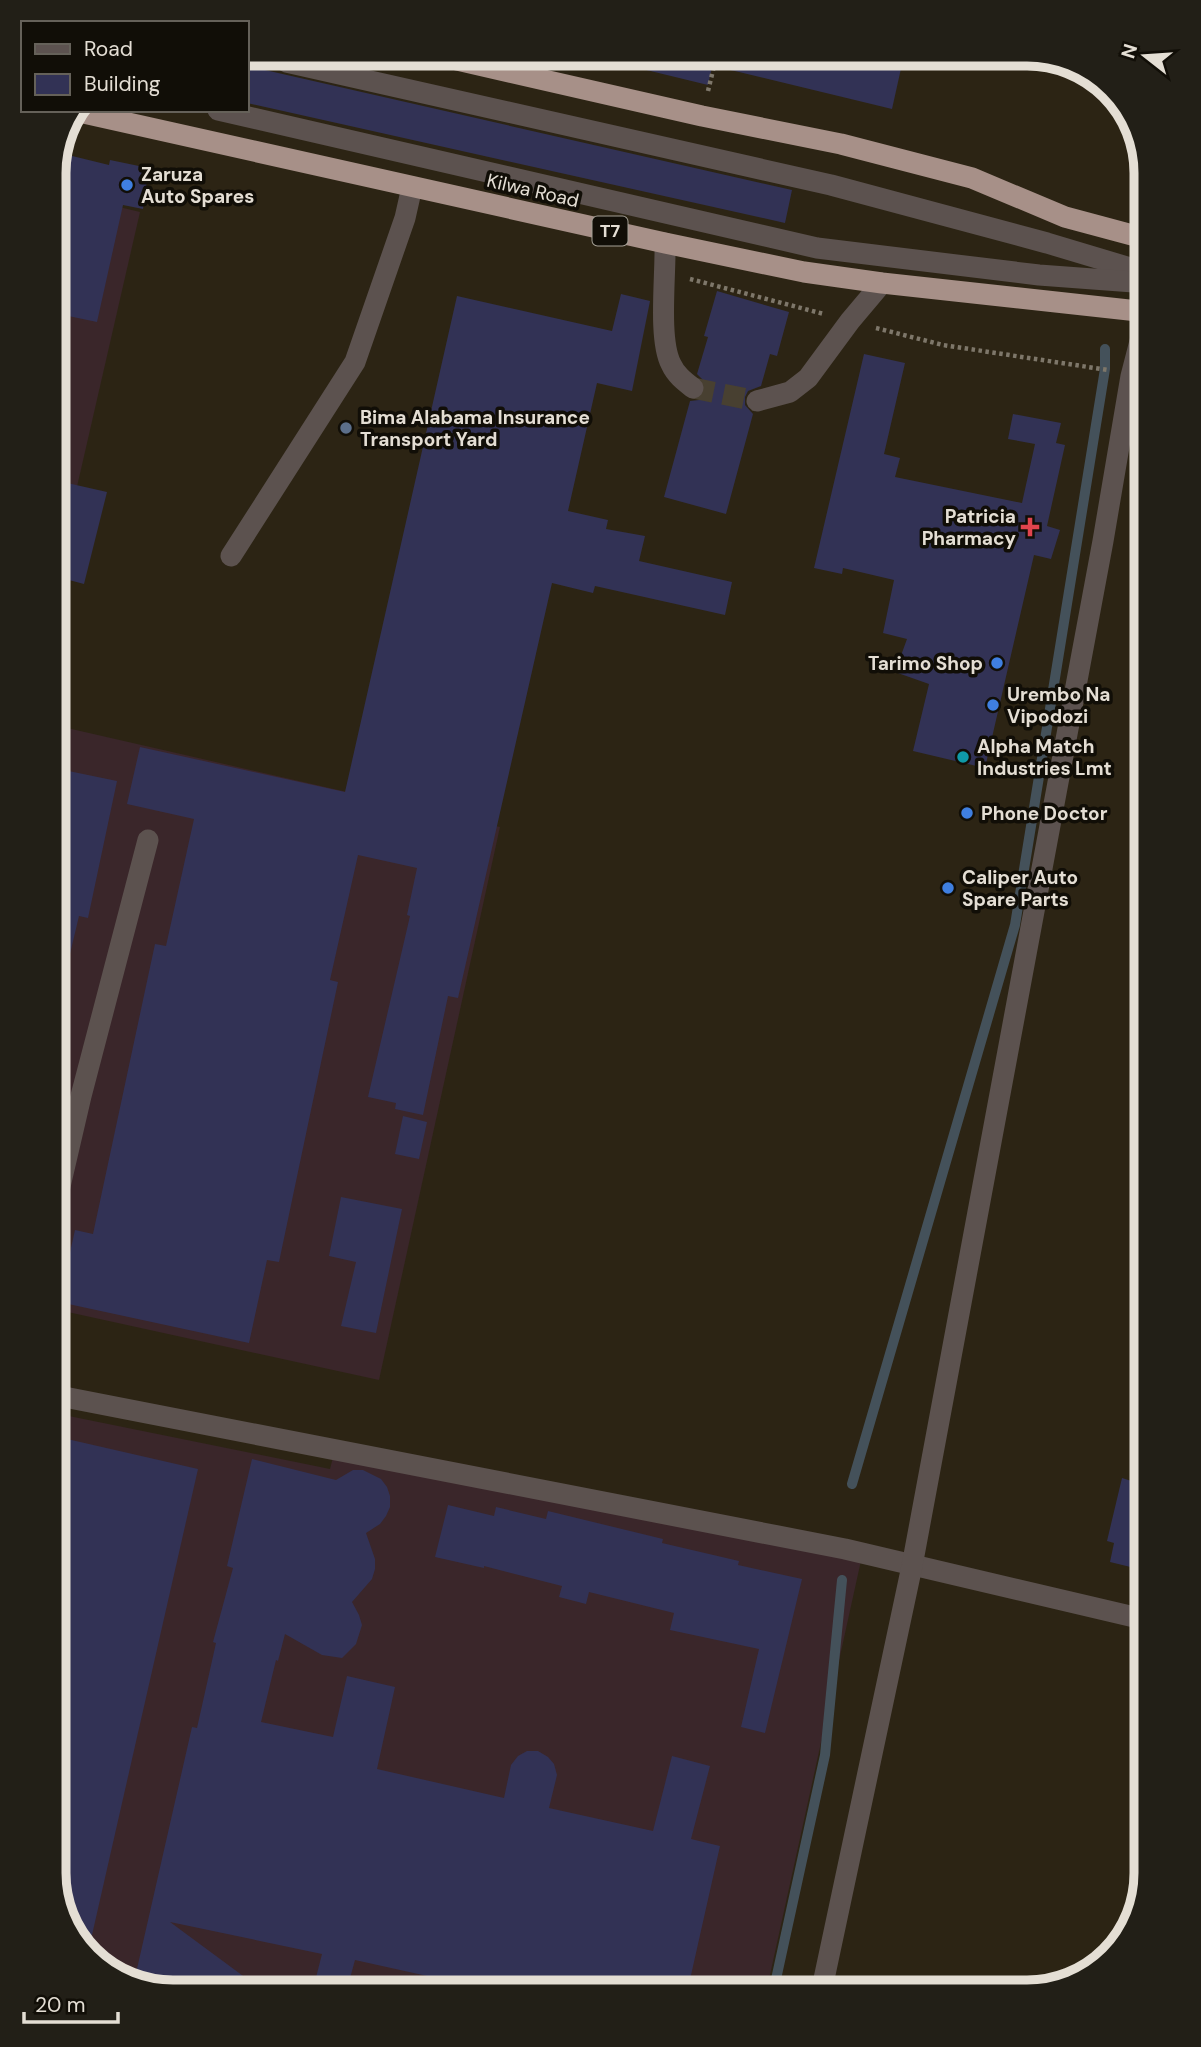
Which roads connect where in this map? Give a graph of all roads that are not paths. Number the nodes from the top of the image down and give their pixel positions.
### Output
1 (304, 66) edge
2 (485, 66) edge
3 (227, 112) edge
4 (86, 113) edge
5 (412, 187) junction
6 (1134, 235) edge
7 (665, 243) junction
8 (1134, 269) edge
9 (1134, 282) edge
10 (882, 283) junction
11 (1134, 312) edge
12 (1134, 364) edge
13 (693, 388) tunnel mouth
14 (757, 401) tunnel mouth
15 (231, 556) dead end
16 (148, 839) dead end
17 (66, 1159) edge
18 (66, 1397) edge
19 (912, 1566) junction
20 (1134, 1617) edge
21 (824, 1980) edge

1 - 8 street
2 - 6 highway
3 - 9 street
4 - 5 highway, Kilwa Road / T7
5 - 7 highway, Kilwa Road / T7
5 - 15 street
7 - 10 highway, Kilwa Road / T7
7 - 13 street
10 - 11 highway, Kilwa Road / T7
10 - 14 street
12 - 19 street
16 - 17 street
18 - 19 street
19 - 20 street
19 - 21 street

